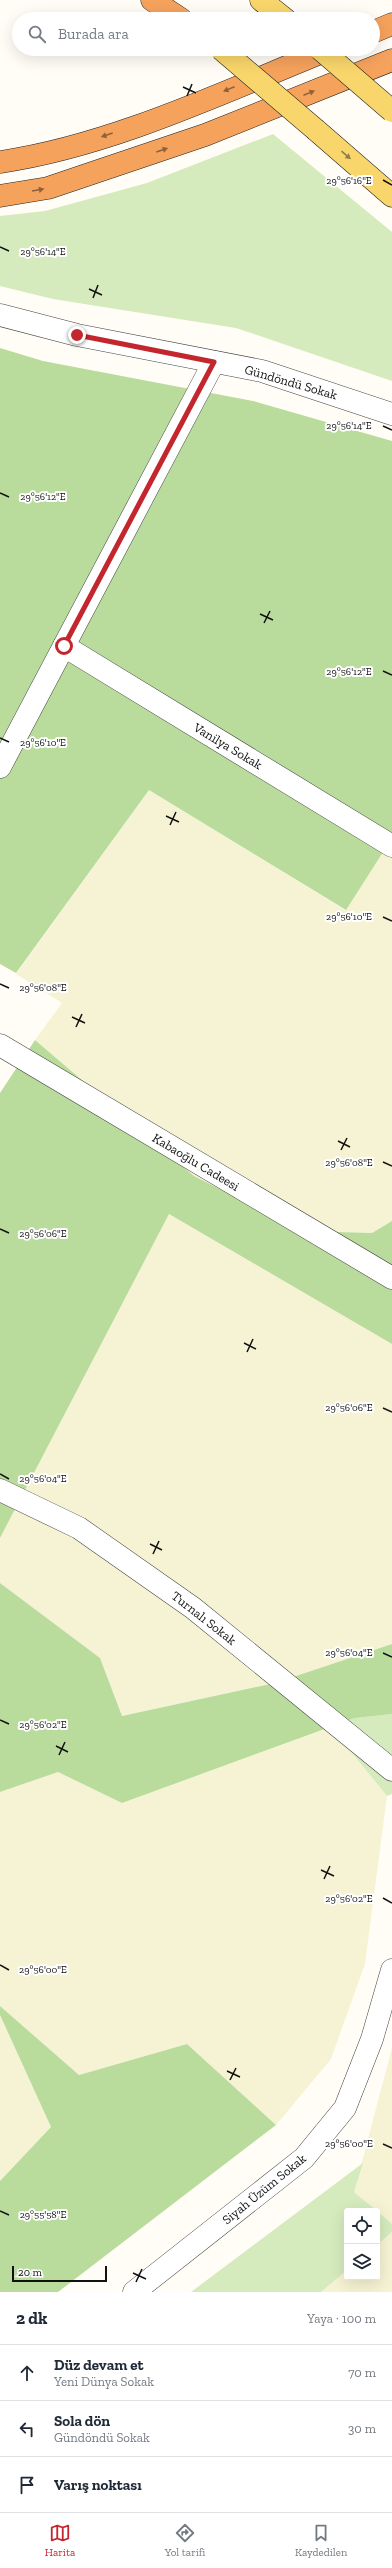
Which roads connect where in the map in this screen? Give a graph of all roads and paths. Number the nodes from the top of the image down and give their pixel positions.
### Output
1 (152, 0) edge
2 (158, 0) edge
3 (261, 0) edge
4 (171, 12) edge
5 (173, 12) edge
6 (276, 12) edge
7 (392, 24) edge
8 (380, 29) edge
9 (229, 56) edge
10 (312, 56) edge
11 (328, 56) edge
12 (392, 60) edge
13 (392, 111) edge
14 (0, 162) edge
15 (0, 196) edge
16 (392, 196) edge
17 (0, 315) edge
18 (214, 362) junction
19 (392, 414) edge
20 (64, 646) junction
21 (0, 767) edge
22 (392, 846) edge
23 (0, 1045) edge
24 (392, 1278) edge
25 (0, 1490) edge
26 (392, 1770) edge
27 (392, 1970) edge
28 (134, 2292) edge

1 - 4 highway
2 - 5 highway
3 - 6 main road
7 - 8 highway
9 -> 16 main road, bridge
10 -> 14 highway
11 - 13 main road, bridge
15 -> 12 highway
17 - 18 street, Gündöndü Sokak
18 - 19 street, Gündöndü Sokak
18 - 20 street
20 - 21 street
20 - 22 street, Vanilya Sokak
23 - 24 street, Kabaoğlu Cadeesi
25 - 26 street, Turnalı Sokak
27 - 28 street, Siyah Üzüm Sokak

